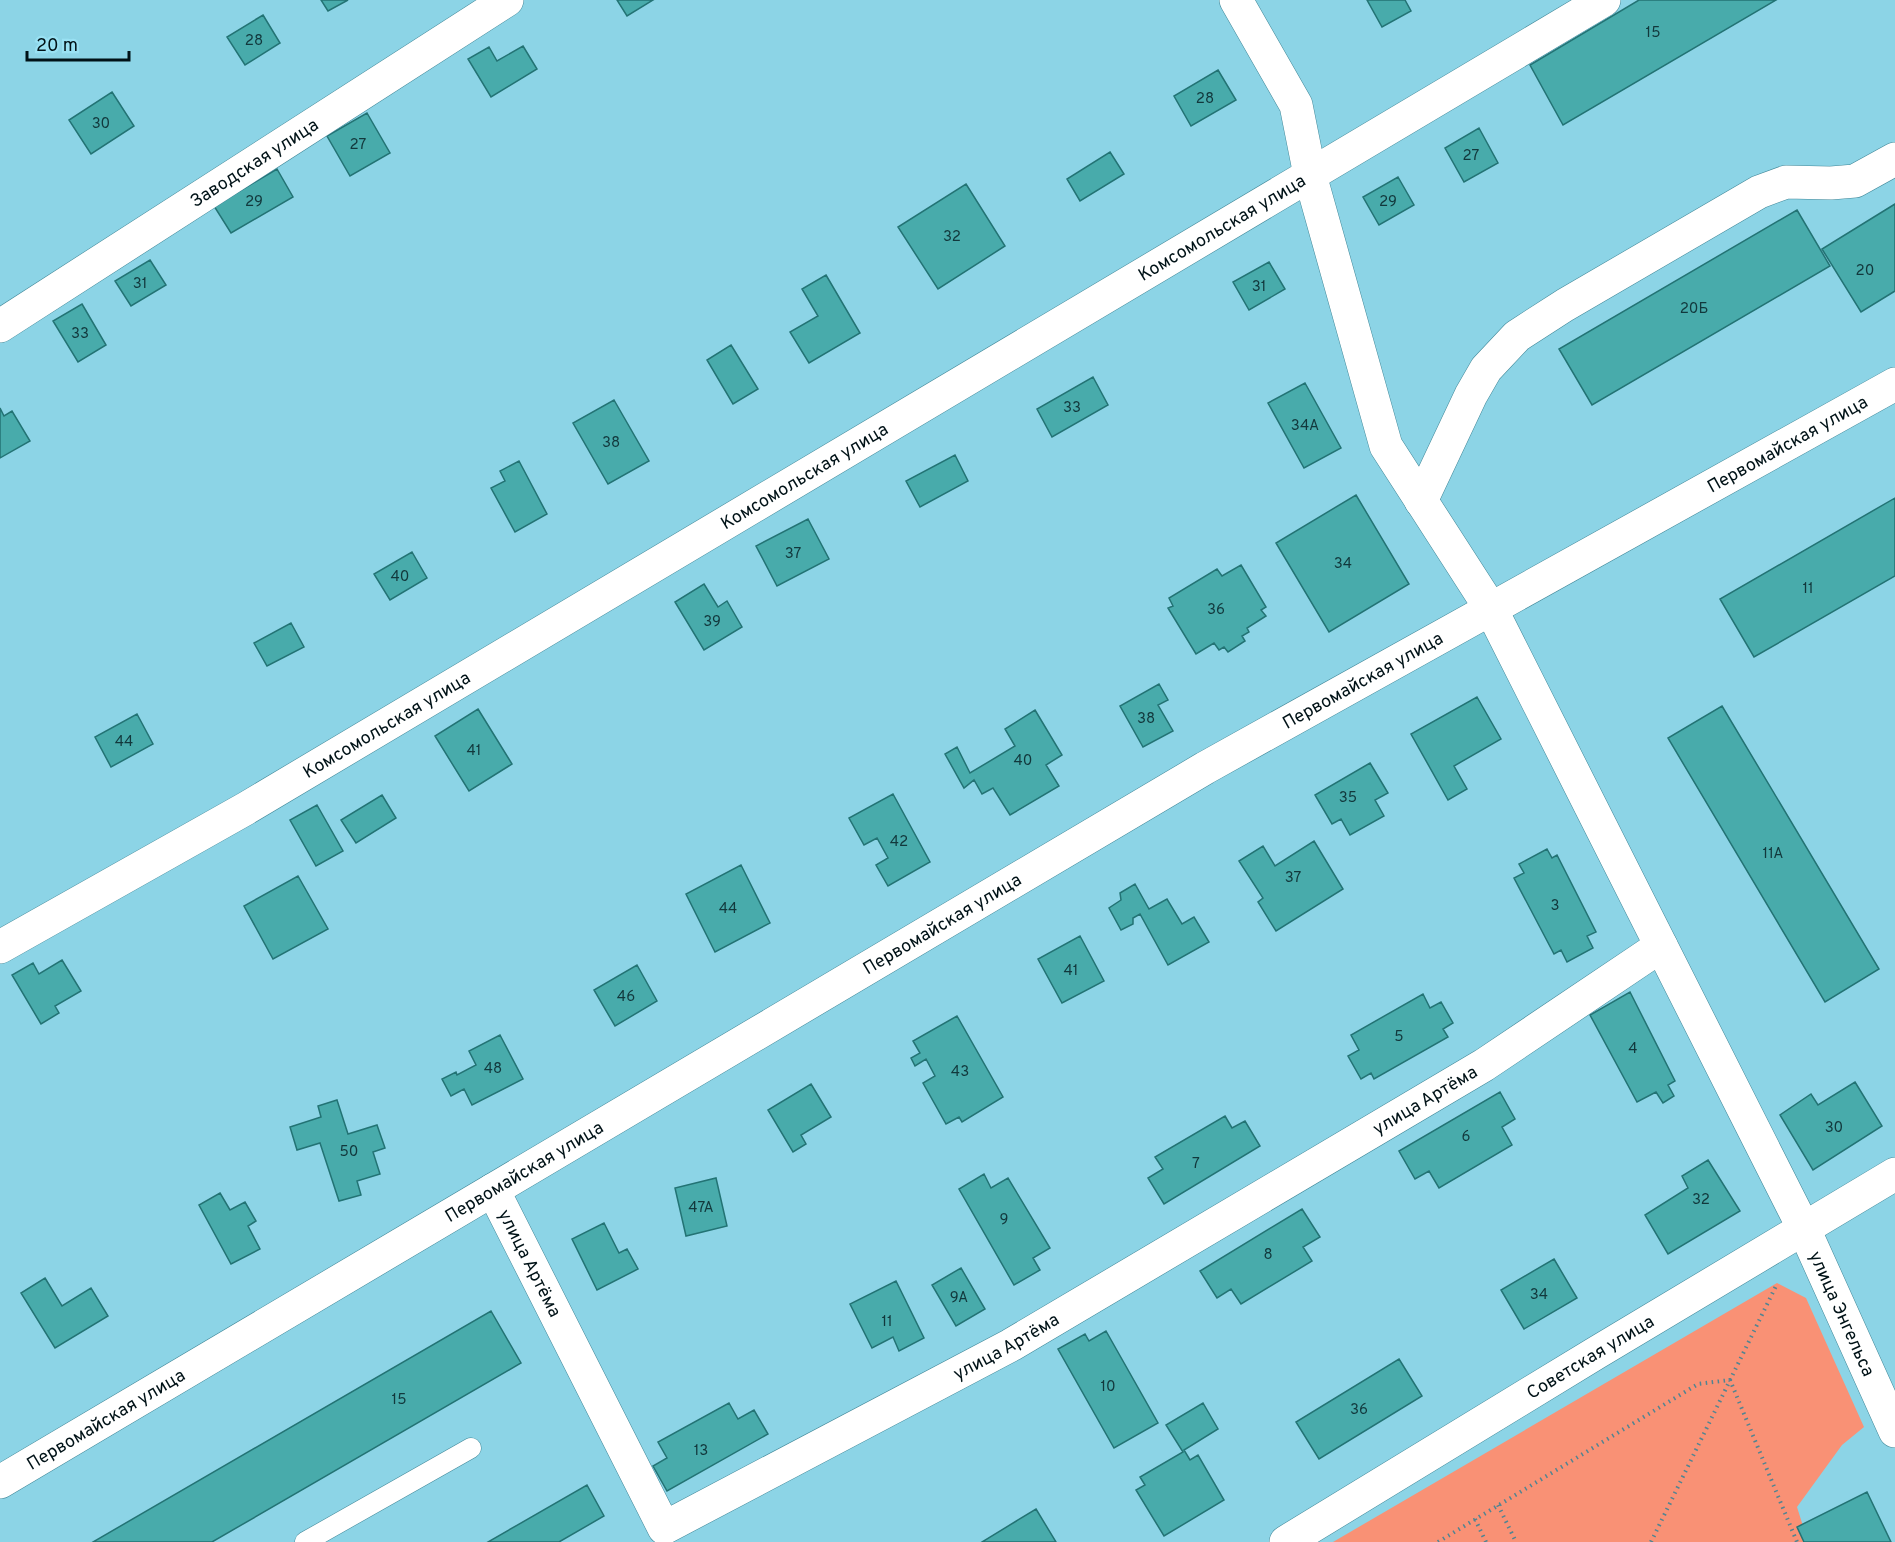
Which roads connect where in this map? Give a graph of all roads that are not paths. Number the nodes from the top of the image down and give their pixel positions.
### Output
1 (507, 0) edge
2 (1236, 0) edge
3 (1604, 0) edge
4 (1895, 159) edge
5 (1310, 175) junction
6 (0, 326) edge
7 (1895, 384) edge
8 (1421, 501) junction
9 (1491, 609) junction
10 (1661, 946) junction
11 (0, 947) edge
12 (1895, 1174) edge
13 (493, 1190) junction
14 (1804, 1229) junction
15 (1895, 1431) edge
16 (471, 1448) dead end
17 (0, 1482) edge
18 (305, 1542) edge
19 (1286, 1542) edge

1 - 6 street, Заводская улица
2 - 5 street, улица Энгельса
3 - 5 street, Комсомольская улица
4 - 8 street
5 - 8 street, улица Энгельса
5 - 11 street, Комсомольская улица
7 - 9 street, Первомайская улица
8 - 9 street, улица Энгельса
9 - 10 street, улица Энгельса
9 - 13 street, Первомайская улица
10 - 13 street, улица Артёма
10 - 14 street, улица Энгельса
12 - 14 street, Советская улица
13 - 17 street, Первомайская улица
14 - 15 street, улица Энгельса
14 - 19 street, Советская улица
16 - 18 lane

